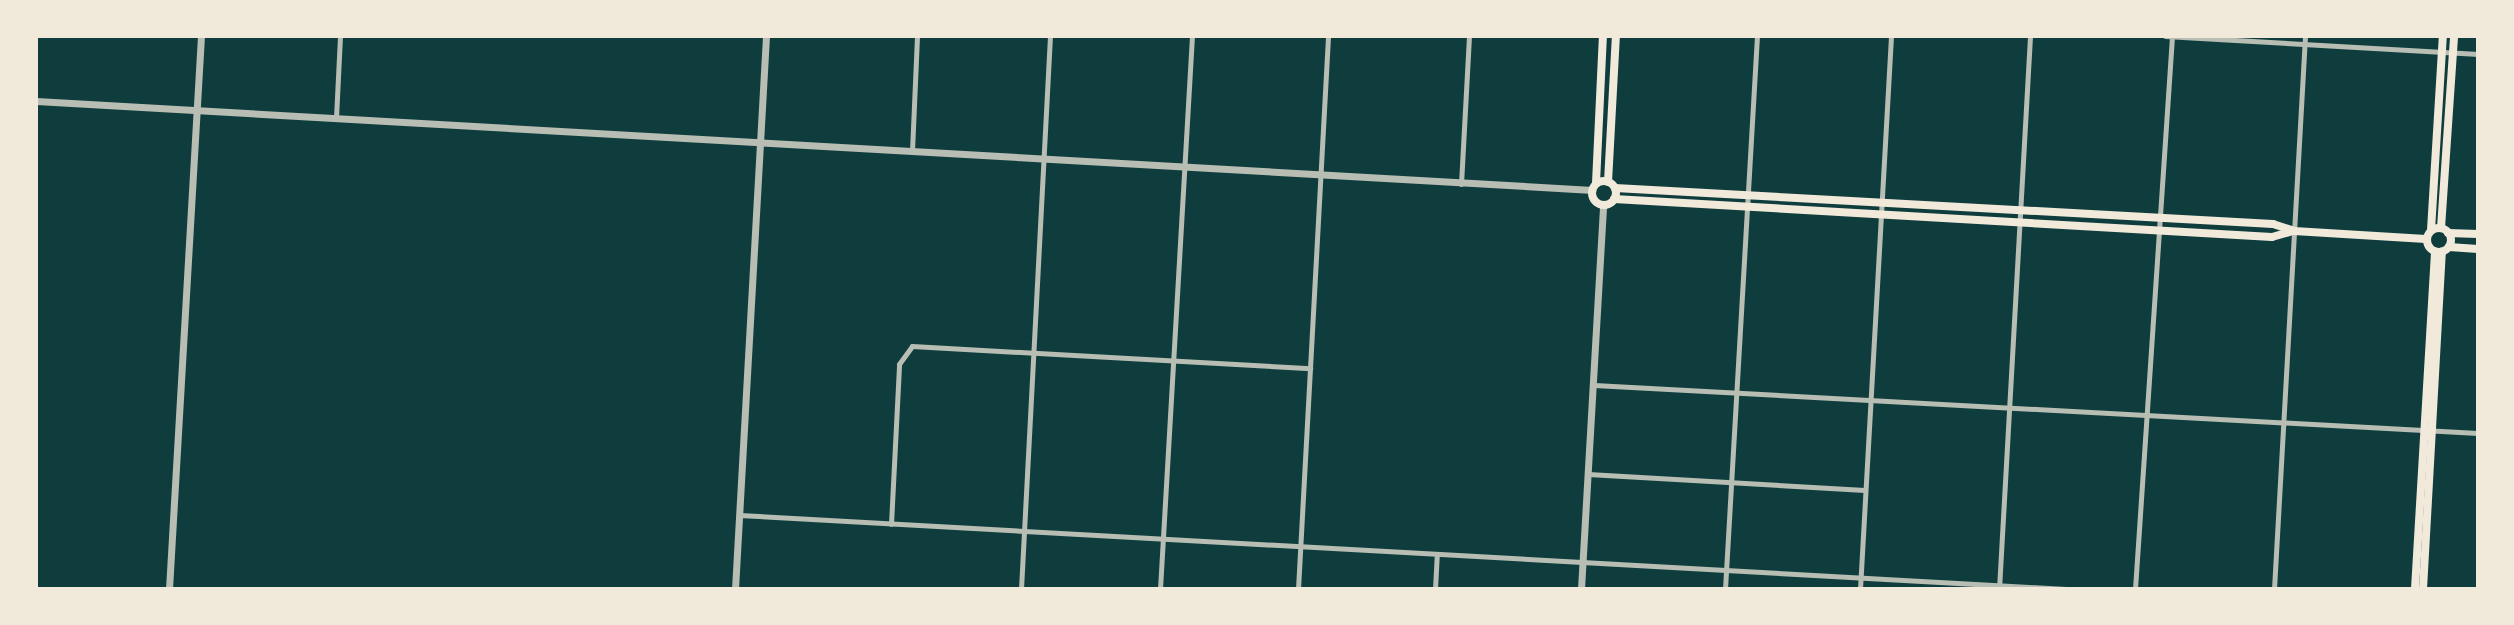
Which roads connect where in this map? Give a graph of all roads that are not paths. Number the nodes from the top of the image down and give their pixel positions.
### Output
1 (201, 36) edge
2 (340, 36) edge
3 (766, 36) edge
4 (917, 36) edge
5 (1050, 36) edge
6 (1192, 36) edge
7 (1328, 36) edge
8 (1469, 36) edge
9 (1603, 36) edge
10 (1616, 36) edge
11 (1757, 36) edge
12 (1891, 36) edge
13 (2030, 36) edge
14 (2165, 36) edge
15 (2172, 36) edge
16 (2305, 36) edge
17 (2443, 36) edge
18 (2454, 36) edge
19 (2304, 44) junction
20 (2442, 52) junction
21 (2453, 52) junction
22 (2478, 54) edge
23 (36, 101) edge
24 (197, 110) junction
25 (336, 118) junction
26 (762, 139) junction
27 (912, 151) junction
28 (1043, 158) junction
29 (1185, 166) junction
30 (1321, 174) junction
31 (1608, 182) junction
32 (1461, 184) junction
33 (1594, 187) junction
34 (1615, 188) junction
35 (1748, 195) junction
36 (1614, 199) junction
37 (1881, 203) junction
38 (1603, 205) junction
39 (1748, 206) junction
40 (2020, 210) junction
41 (1881, 214) junction
42 (2161, 218) junction
43 (2019, 222) junction
44 (2161, 230) junction
45 (2432, 230) junction
46 (2294, 231) junction
47 (2445, 231) junction
48 (2478, 234) edge
49 (2426, 239) junction
50 (2478, 249) edge
51 (2442, 250) junction
52 (1033, 351) junction
53 (1173, 360) junction
54 (1310, 368) junction
55 (1594, 385) junction
56 (1738, 393) junction
57 (1870, 400) junction
58 (2009, 407) junction
59 (2149, 412) junction
60 (2284, 422) junction
61 (2428, 430) junction
62 (2478, 433) edge
63 (1588, 474) junction
64 (1732, 482) junction
65 (1865, 490) junction
66 (739, 515) junction
67 (891, 524) junction
68 (1024, 532) junction
69 (1163, 540) junction
70 (1300, 548) junction
71 (1437, 555) junction
72 (1583, 563) junction
73 (1726, 571) junction
74 (1860, 578) junction
75 (1999, 587) edge
76 (169, 589) edge
77 (735, 589) edge
78 (1021, 589) edge
79 (1160, 589) edge
80 (1298, 589) edge
81 (1435, 589) edge
82 (1581, 589) edge
83 (1725, 589) edge
84 (1860, 589) edge
85 (2066, 589) edge
86 (2135, 589) edge
87 (2274, 589) edge
88 (2415, 589) edge
89 (2423, 589) edge

1 - 24 street
2 - 25 street
3 - 26 street
4 - 27 street
5 - 28 street
6 - 29 street
7 - 30 street
8 - 32 street
9 - 33 main road
10 - 31 main road
11 - 35 street
12 - 37 street
13 - 40 street
14 - 15 street
15 - 19 street
15 - 42 street
16 - 19 street
17 - 20 main road
18 - 21 main road
19 - 20 street
19 - 46 street
20 - 21 street
20 - 45 main road
21 - 22 street
21 - 47 main road
23 - 24 street
24 - 25 street
24 - 76 street
25 - 26 street
26 - 27 street
26 - 66 street
27 - 28 street
28 - 29 street
28 - 52 street
29 - 30 street
29 - 53 street
30 - 32 street
30 - 54 street
31 - 33 main road
31 - 34 main road
32 - 33 street
33 - 38 main road
34 - 35 main road
34 - 36 main road
35 - 37 main road
35 - 39 street
36 - 38 main road
36 - 39 main road
37 - 40 main road
37 - 41 street
38 - 55 street
39 - 41 main road
39 - 56 street
40 - 42 main road
40 - 43 street
41 - 43 main road
41 - 57 street
42 - 44 street
42 - 46 main road
43 - 44 main road
43 - 58 street
44 - 46 main road
44 - 59 street
45 - 47 main road
45 - 49 main road
46 - 49 main road
46 - 60 street
47 - 48 main road
47 - 51 main road
49 - 51 main road
50 - 51 main road
51 - 61 main road
52 - 53 street
52 - 67 street
52 - 68 street
53 - 54 street
53 - 69 street
54 - 70 street
55 - 56 street
55 - 63 street
56 - 57 street
56 - 64 street
57 - 58 street
57 - 65 street
58 - 59 street
58 - 75 street
59 - 60 street
59 - 86 street
60 - 61 street
60 - 87 street
61 - 62 street
61 - 88 main road
61 - 89 main road
63 - 64 street
63 - 72 street
64 - 65 street
64 - 73 street
65 - 74 street
66 - 67 street
66 - 77 street
67 - 68 street
68 - 69 street
68 - 78 street
69 - 70 street
69 - 79 street
70 - 71 street
70 - 80 street
71 - 72 street
71 - 81 street
72 - 73 street
72 - 82 street
73 - 74 street
73 - 83 street
74 - 75 street
74 - 84 street
75 - 85 street

